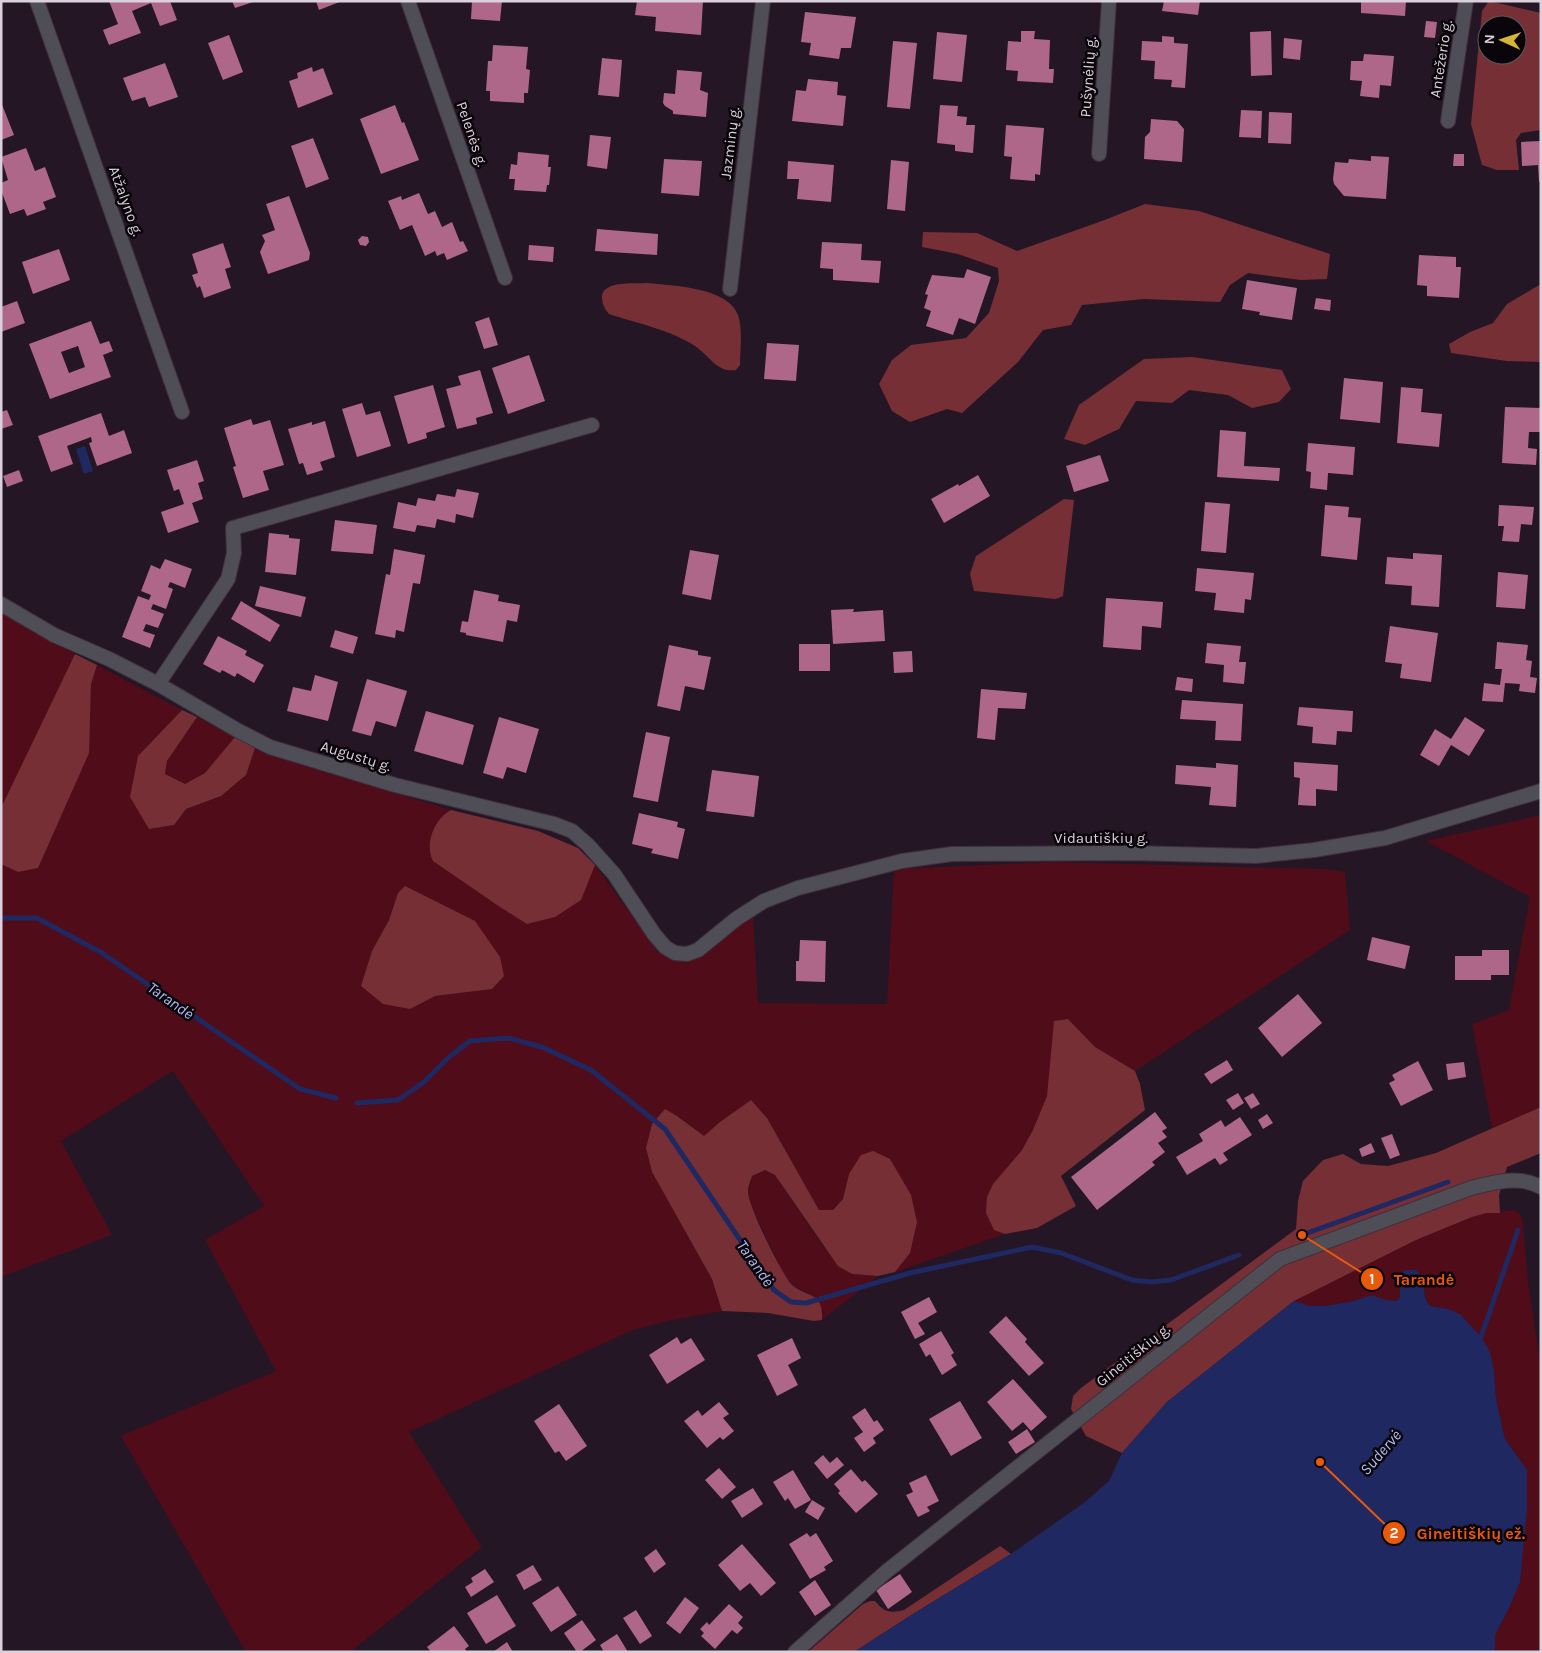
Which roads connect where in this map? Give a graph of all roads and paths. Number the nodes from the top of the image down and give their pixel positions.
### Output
1 (37, 1) edge
2 (408, 1) edge
3 (416, 1) edge
4 (763, 1) edge
5 (1109, 1) edge
6 (1466, 1) edge
7 (414, 19) junction
8 (1448, 121) dead end
9 (1099, 154) dead end
10 (505, 278) dead end
11 (730, 290) dead end
12 (182, 412) dead end
13 (592, 425) dead end
14 (1, 604) edge
15 (158, 684) junction
16 (1541, 791) edge
17 (675, 953) joint
18 (1541, 1187) edge
19 (795, 1652) edge

1 - 12 street, Atžalyno g.
2 - 7 street, Pelenės g.
3 - 7 street
4 - 11 street, Jazminų g.
5 - 9 street, Pušynėlių g.
6 - 8 street, Antežerio g.
7 - 10 street, Pelenės g.
13 - 15 street
14 - 15 street, Augustų g.
15 - 17 street, Augustų g.
16 - 17 street, Vidautiškių g.
18 - 19 street, Gineitiškių g.

